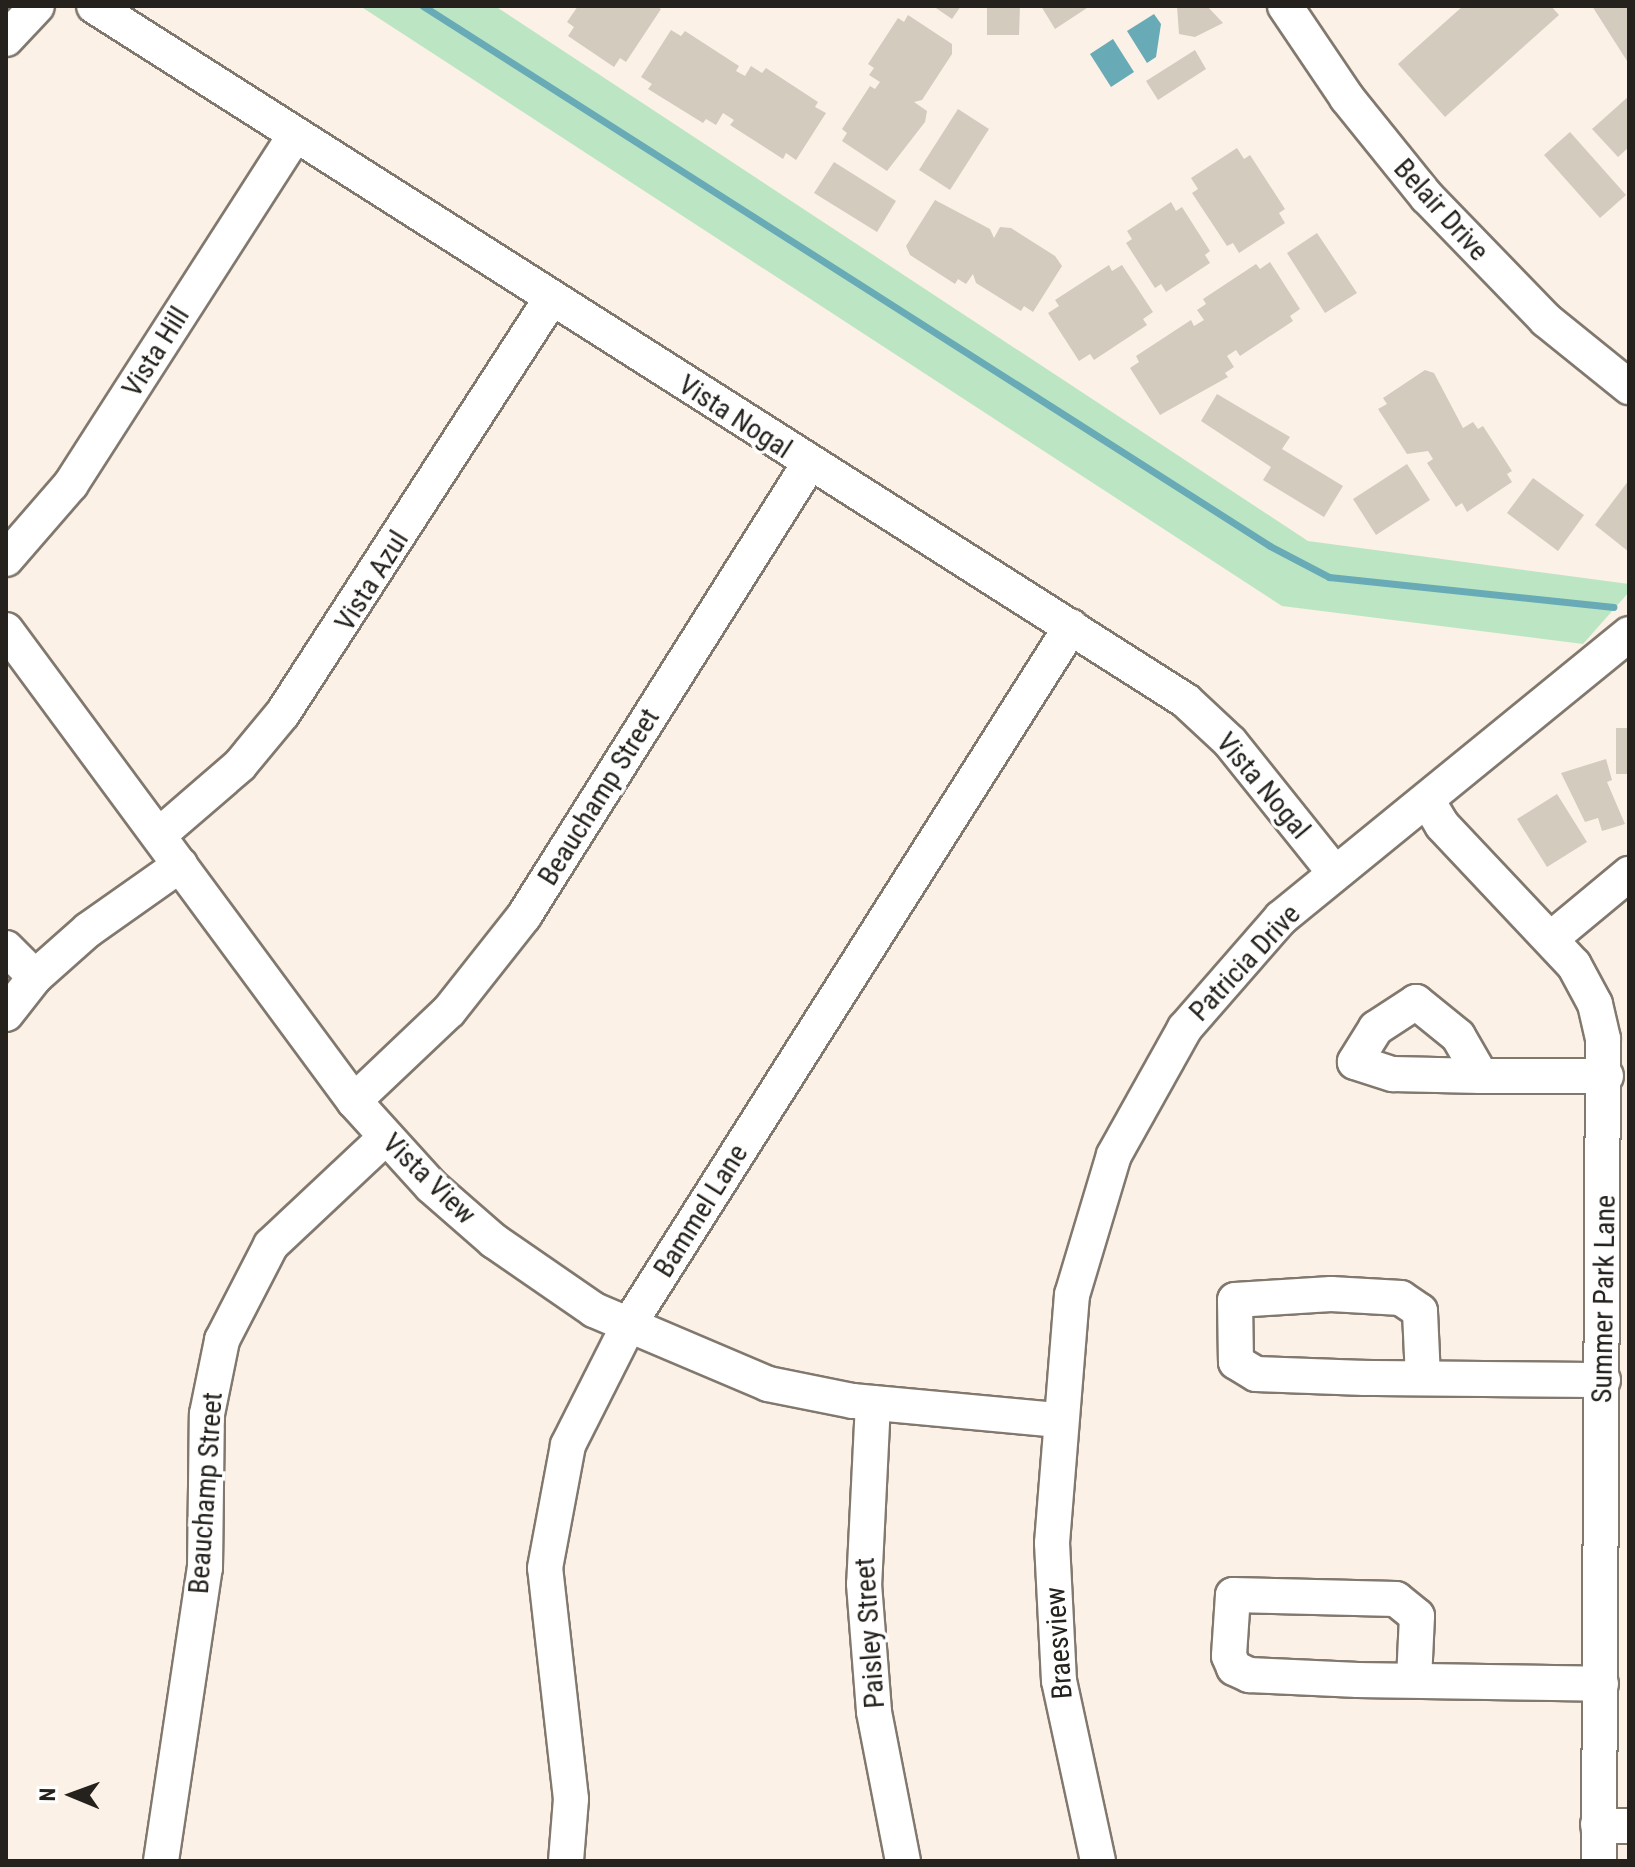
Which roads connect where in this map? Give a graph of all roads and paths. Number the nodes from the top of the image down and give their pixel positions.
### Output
1 (37, 6) edge
2 (94, 6) edge
3 (1285, 6) edge
4 (6, 39) edge
5 (294, 136) junction
6 (551, 299) junction
7 (1629, 387) edge
8 (809, 464) junction
9 (6, 559) edge
10 (1071, 627) junction
11 (6, 630) edge
12 (1629, 634) edge
13 (1427, 800) junction
14 (159, 835) junction
15 (180, 865) junction
16 (1335, 873) junction
17 (1629, 874) edge
18 (1553, 937) junction
19 (6, 948) edge
20 (35, 977) junction
21 (6, 1014) edge
22 (1481, 1076) dead end
23 (1606, 1076) junction
24 (354, 1101) junction
25 (385, 1138) junction
26 (1617, 1218) edge
27 (628, 1326) junction
28 (1423, 1378) junction
29 (1603, 1380) junction
30 (873, 1403) junction
31 (1058, 1420) junction
32 (1616, 1522) edge
33 (1414, 1680) junction
34 (1601, 1684) junction
35 (1614, 1826) edge
36 (161, 1861) edge
37 (566, 1861) edge
38 (903, 1861) edge
39 (1098, 1861) edge
40 (1599, 1861) edge

1 - 4 street
2 - 5 street, Vista Nogal
3 - 7 street, Belair Drive
5 - 6 street, Vista Nogal
5 - 9 street, Vista Hill
6 - 8 street, Vista Nogal
6 - 14 street, Vista Azul
8 - 10 street, Vista Nogal
8 - 24 street, Beauchamp Street
10 - 16 street, Vista Nogal
10 - 27 street, Bammel Lane
11 - 14 street, Vista View
12 - 13 street, Patricia Drive
13 - 16 street, Patricia Drive
13 - 18 street, Summer Park Lane
14 - 15 street, Vista View
15 - 20 street
15 - 24 street, Vista View
16 - 31 street, Patricia Drive
17 - 18 street
18 - 23 street, Summer Park Lane
19 - 20 street
20 - 21 street
22 - 23 street
23 - 26 street, Summer Park Lane
24 - 25 street, Vista View
25 - 27 street, Vista View
25 - 36 street, Beauchamp Street
26 - 29 street, Summer Park Lane
27 - 30 street, Vista View
27 - 37 street, Bammel Lane
28 - 28 street
28 - 29 street
29 - 32 street, Summer Park Lane
30 - 31 street, Vista View
30 - 38 street, Paisley Street
31 - 39 street, Braesview
32 - 34 street, Summer Park Lane
33 - 33 street
33 - 34 street
34 - 35 street, Summer Park Lane
35 - 40 street, Summer Park Lane

